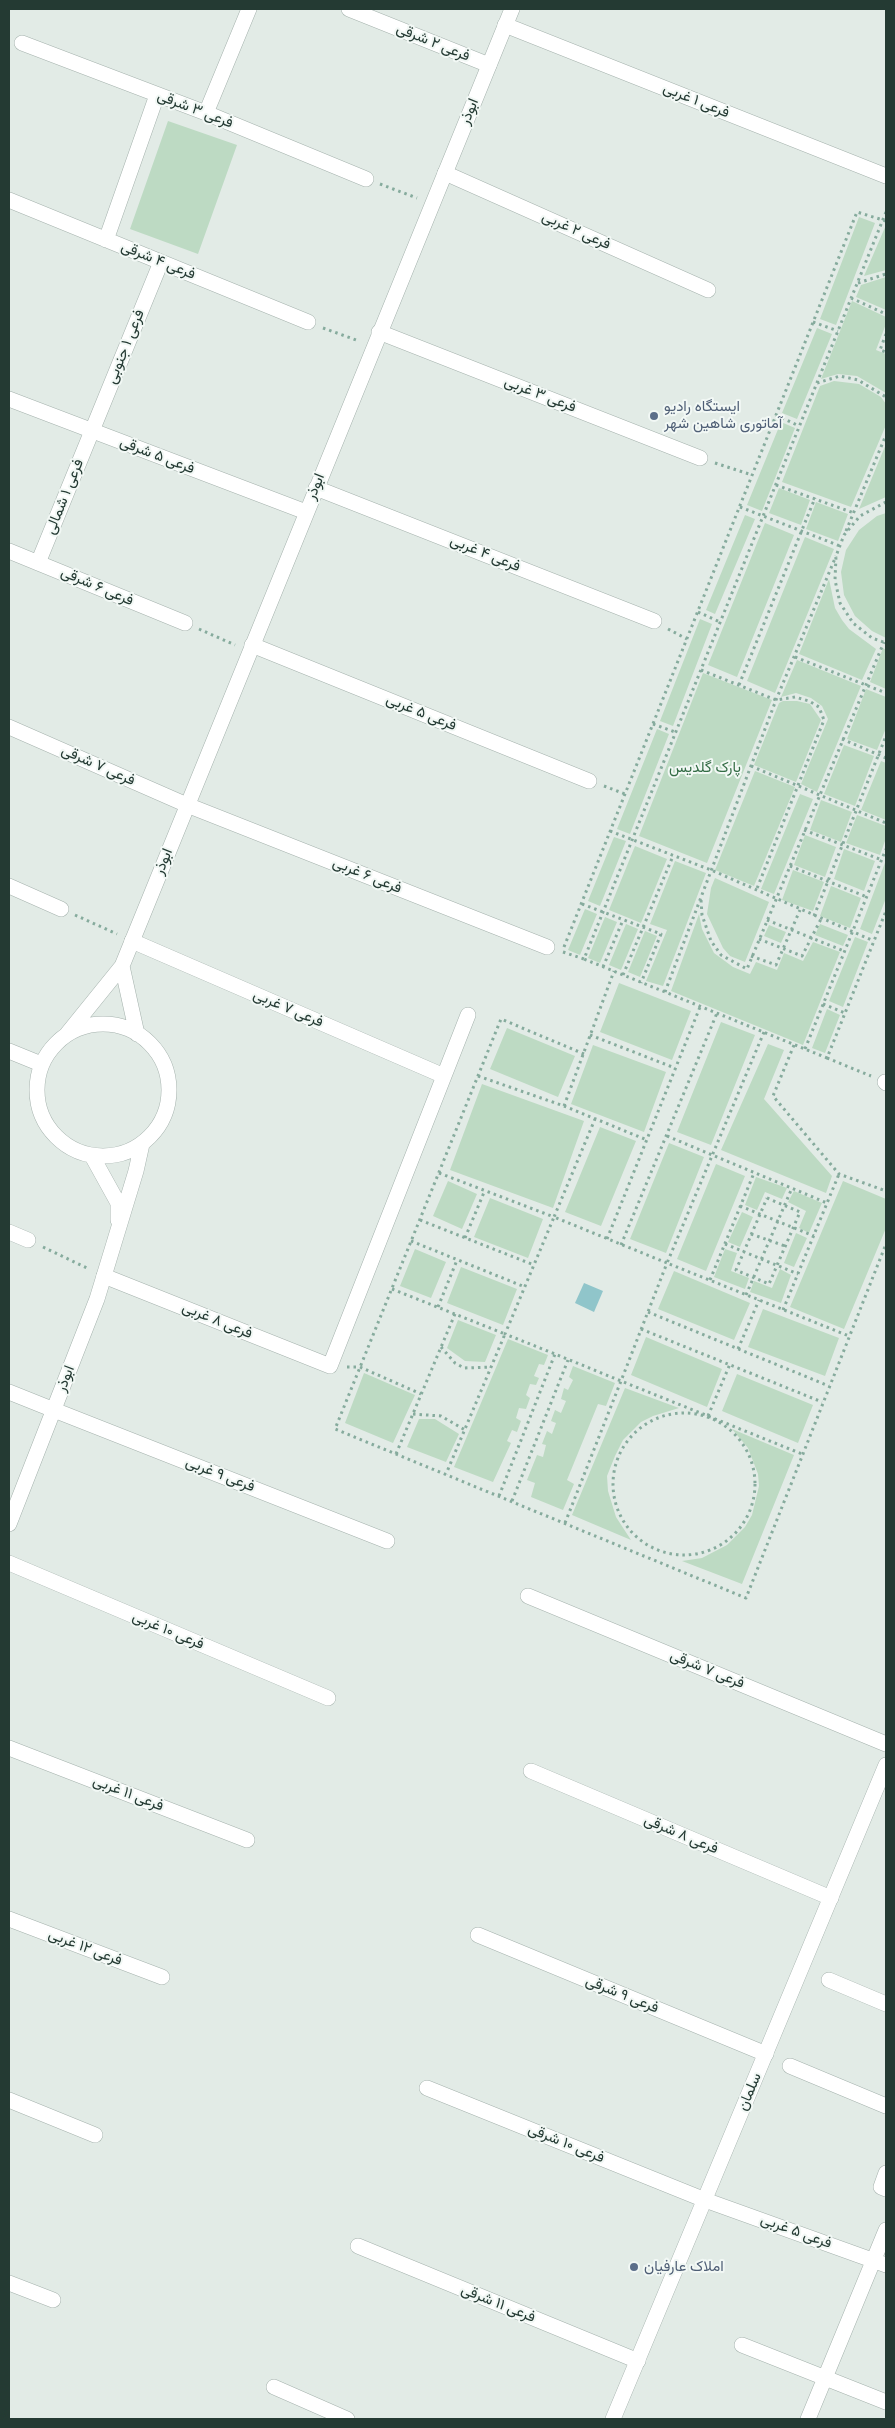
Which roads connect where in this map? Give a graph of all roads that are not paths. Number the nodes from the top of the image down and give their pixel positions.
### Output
1 (249, 9) edge
2 (349, 9) edge
3 (512, 9) edge
4 (505, 25) junction
5 (22, 43) dead end
6 (489, 65) junction
7 (158, 95) junction
8 (206, 113) junction
9 (445, 173) junction
10 (886, 176) edge
11 (366, 179) road end
12 (9, 200) edge
13 (106, 240) junction
14 (161, 262) junction
15 (708, 290) dead end
16 (308, 322) road end
17 (377, 339) junction
18 (9, 399) edge
19 (92, 431) junction
20 (700, 458) road end
21 (316, 488) junction
22 (306, 512) junction
23 (9, 551) edge
24 (38, 562) junction
25 (654, 621) dead end
26 (185, 623) road end
27 (251, 648) junction
28 (9, 727) edge
29 (589, 781) dead end
30 (187, 805) junction
31 (9, 886) edge
32 (60, 909) road end
33 (132, 941) junction
34 (547, 947) road end
35 (122, 966) junction
36 (468, 1015) dead end
37 (67, 1034) junction
38 (138, 1034) junction
39 (9, 1051) edge
40 (41, 1064) junction
41 (444, 1076) junction
42 (142, 1144) junction
43 (92, 1156) junction
44 (9, 1232) edge
45 (118, 1232) junction
46 (28, 1240) road end
47 (104, 1276) junction
48 (9, 1392) edge
49 (54, 1410) junction
50 (9, 1524) edge
51 (387, 1541) dead end
52 (9, 1563) edge
53 (528, 1596) dead end
54 (328, 1698) dead end
55 (886, 1744) edge
56 (9, 1748) edge
57 (886, 1765) edge
58 (531, 1771) dead end
59 (247, 1840) dead end
60 (831, 1898) junction
61 (9, 1919) edge
62 (478, 1935) dead end
63 (162, 1976) dead end
64 (829, 1980) dead end
65 (886, 2004) edge
66 (766, 2054) junction
67 (790, 2066) dead end
68 (427, 2088) dead end
69 (9, 2100) edge
70 (886, 2106) edge
71 (96, 2135) dead end
72 (886, 2173) edge
73 (886, 2188) edge
74 (705, 2200) junction
75 (886, 2230) edge
76 (358, 2246) dead end
77 (881, 2263) edge
78 (9, 2283) edge
79 (53, 2300) dead end
80 (742, 2345) dead end
81 (638, 2361) junction
82 (825, 2378) junction
83 (274, 2387) dead end
84 (886, 2402) edge
85 (347, 2419) edge
86 (613, 2419) edge
87 (808, 2419) edge

1 - 8 street
2 - 6 street, فرعی ۲ شرقی
3 - 4 street, ابوذر
4 - 6 street, ابوذر
4 - 10 street, فرعی ۱ غربی
5 - 7 street, فرعی ۳ شرقی
6 - 9 street, ابوذر
7 - 8 street, فرعی ۳ شرقی
7 - 13 street
8 - 11 street, فرعی ۳ شرقی
9 - 15 street, فرعی ۲ غربی
9 - 17 street, ابوذر
12 - 13 street, فرعی ۴ شرقی
13 - 14 street, فرعی ۴ شرقی
14 - 16 street, فرعی ۴ شرقی
14 - 19 street, فرعی ۱ جنوبی
17 - 20 street, فرعی ۳ غربی
17 - 21 street, ابوذر
18 - 19 street, فرعی ۵ شرقی
19 - 22 street, فرعی ۵ شرقی
19 - 24 street, فرعی ۱ شمالی
21 - 22 street, ابوذر
21 - 25 street, فرعی ۴ غربی
22 - 27 street, ابوذر
23 - 24 street, فرعی ۶ شرقی
24 - 26 street, فرعی ۶ شرقی
27 - 29 street, فرعی ۵ غربی
27 - 30 street, ابوذر
28 - 30 street, فرعی ۷ شرقی
30 - 33 street, ابوذر
30 - 34 street, فرعی ۶ غربی
31 - 32 street
33 - 35 street, ابوذر
33 - 41 street, فرعی ۷ غربی
35 - 37 street, ابوذر
35 - 38 street
36 - 41 street
37 - 38 street
37 - 40 street
38 - 42 street
39 - 40 street
40 - 43 street
41 - 47 street, فرعی ۸ غربی
42 - 43 street
42 - 45 street, ابوذر
43 - 45 street
44 - 46 street
45 - 47 street, ابوذر
47 - 49 street, ابوذر
48 - 49 street
49 - 50 street, ابوذر
49 - 51 street, فرعی ۹ غربی
52 - 54 street, فرعی ۱۰ غربی
53 - 55 street, فرعی ۷ شرقی
56 - 59 street, فرعی ۱۱ غربی
57 - 60 street, سلمان
58 - 60 street, فرعی ۸ شرقی
60 - 66 street, سلمان
61 - 63 street, فرعی ۱۲ غربی
62 - 66 street, فرعی ۹ شرقی
64 - 65 street
66 - 74 street, سلمان
67 - 70 street
68 - 74 street, فرعی ۱۰ شرقی
69 - 71 street
72 - 73 street
74 - 77 street, فرعی ۵ غربی
74 - 81 street, سلمان
75 - 77 street
76 - 81 street, فرعی ۱۱ شرقی
77 - 82 street
78 - 79 street
80 - 82 street
81 - 86 street, سلمان
82 - 84 street
82 - 87 street
83 - 85 street

